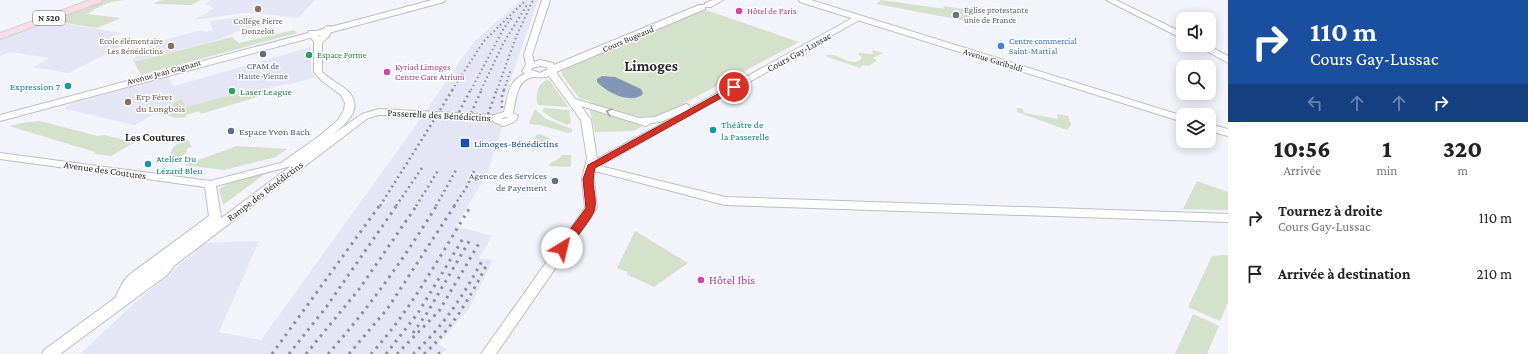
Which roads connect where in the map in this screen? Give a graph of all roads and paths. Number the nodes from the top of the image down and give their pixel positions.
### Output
1 (89, 0) edge
2 (98, 0) edge
3 (431, 0) edge
4 (441, 0) edge
5 (546, 0) edge
6 (719, 0) edge
7 (803, 0) edge
8 (1110, 0) edge
9 (704, 4) edge
10 (847, 14) junction
11 (859, 18) junction
12 (328, 30) junction
13 (0, 32) edge
14 (1176, 33) edge
15 (0, 36) edge
16 (314, 37) junction
17 (1213, 52) edge
18 (1228, 60) edge
19 (528, 69) junction
20 (547, 69) junction
21 (574, 101) junction
22 (0, 117) edge
23 (1176, 117) edge
24 (359, 120) joint
25 (641, 120) junction
26 (1216, 129) edge
27 (1228, 133) edge
28 (651, 134) junction
29 (0, 156) edge
30 (591, 167) junction
31 (210, 184) junction
32 (1228, 218) edge
33 (165, 260) junction
34 (49, 354) edge
35 (488, 354) edge

1 - 13 main road, N 520
2 - 15 main road, N 520
3 - 12 main road
4 - 12 main road
5 - 19 street
6 - 9 street, Cours Bugeaud
7 - 10 main road, Avenue Garibaldi
8 - 14 main road
9 - 20 street, Cours Bugeaud
10 - 11 main road, Avenue Garibaldi
10 - 25 street, Cours Gay-Lussac
11 - 23 main road, Avenue Garibaldi
11 - 28 street, Cours Gay-Lussac
12 - 16 main road, Avenue Jean Gagnant
16 - 22 main road, Avenue Jean Gagnant
16 - 31 street, Avenue des Coutures
17 - 18 main road
19 - 20 street
19 - 20 street
19 - 24 street, Passerelle des Bénédictins
20 - 21 street
25 -> 21 street, Cours Gay-Lussac
21 - 30 street
24 - 33 street, Rampe des Bénédictins
25 - 28 street
26 - 27 main road
28 - 30 street, Cours Gay-Lussac
29 - 31 street, Avenue des Coutures
30 - 32 street
30 - 35 street
31 - 33 street
33 - 34 street

